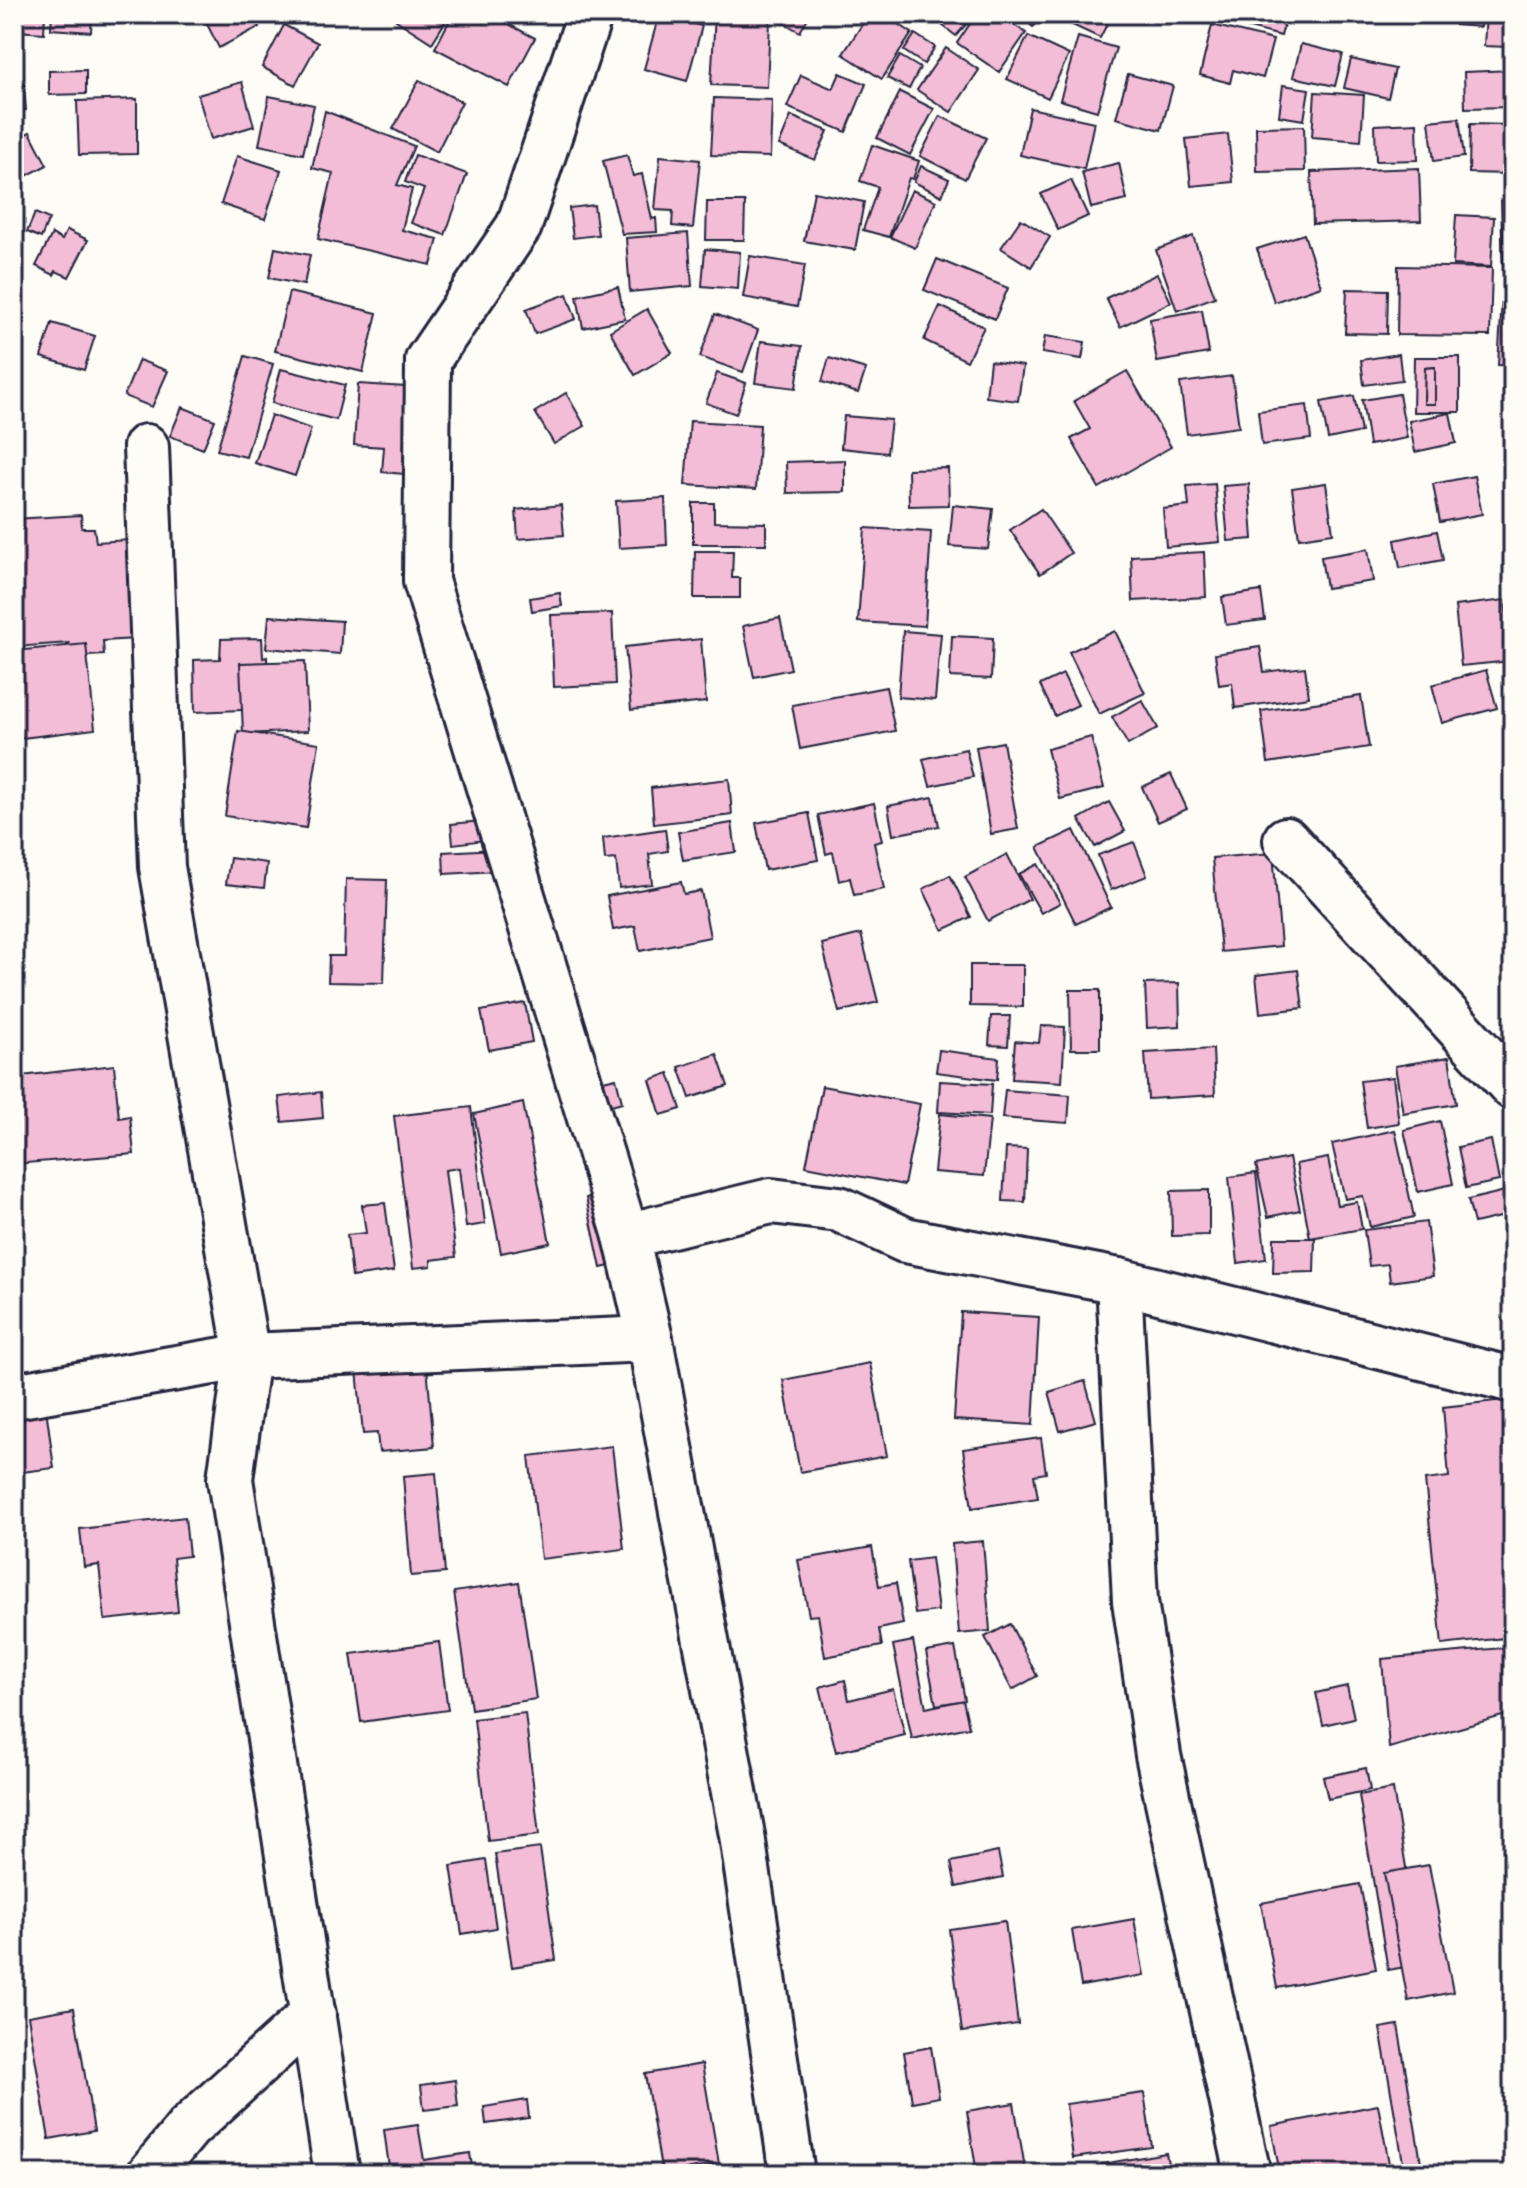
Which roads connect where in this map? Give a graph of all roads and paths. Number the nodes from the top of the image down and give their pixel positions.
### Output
1 (590, 14) edge
2 (146, 447) dead end
3 (1286, 840) dead end
4 (1513, 1087) edge
5 (626, 1236) junction
6 (1119, 1281) junction
7 (650, 1339) junction
8 (247, 1356) junction
9 (1513, 1380) edge
10 (14, 1396) edge
11 (313, 2014) junction
12 (150, 2174) edge
13 (337, 2174) edge
14 (792, 2174) edge
15 (1248, 2174) edge

1 - 5 street
2 - 8 street
3 - 4 street
5 - 6 street
5 - 7 street
6 - 9 street
6 - 15 street
7 - 8 street
7 - 14 street
8 - 10 street
8 - 11 street
11 - 12 street
11 - 13 street

